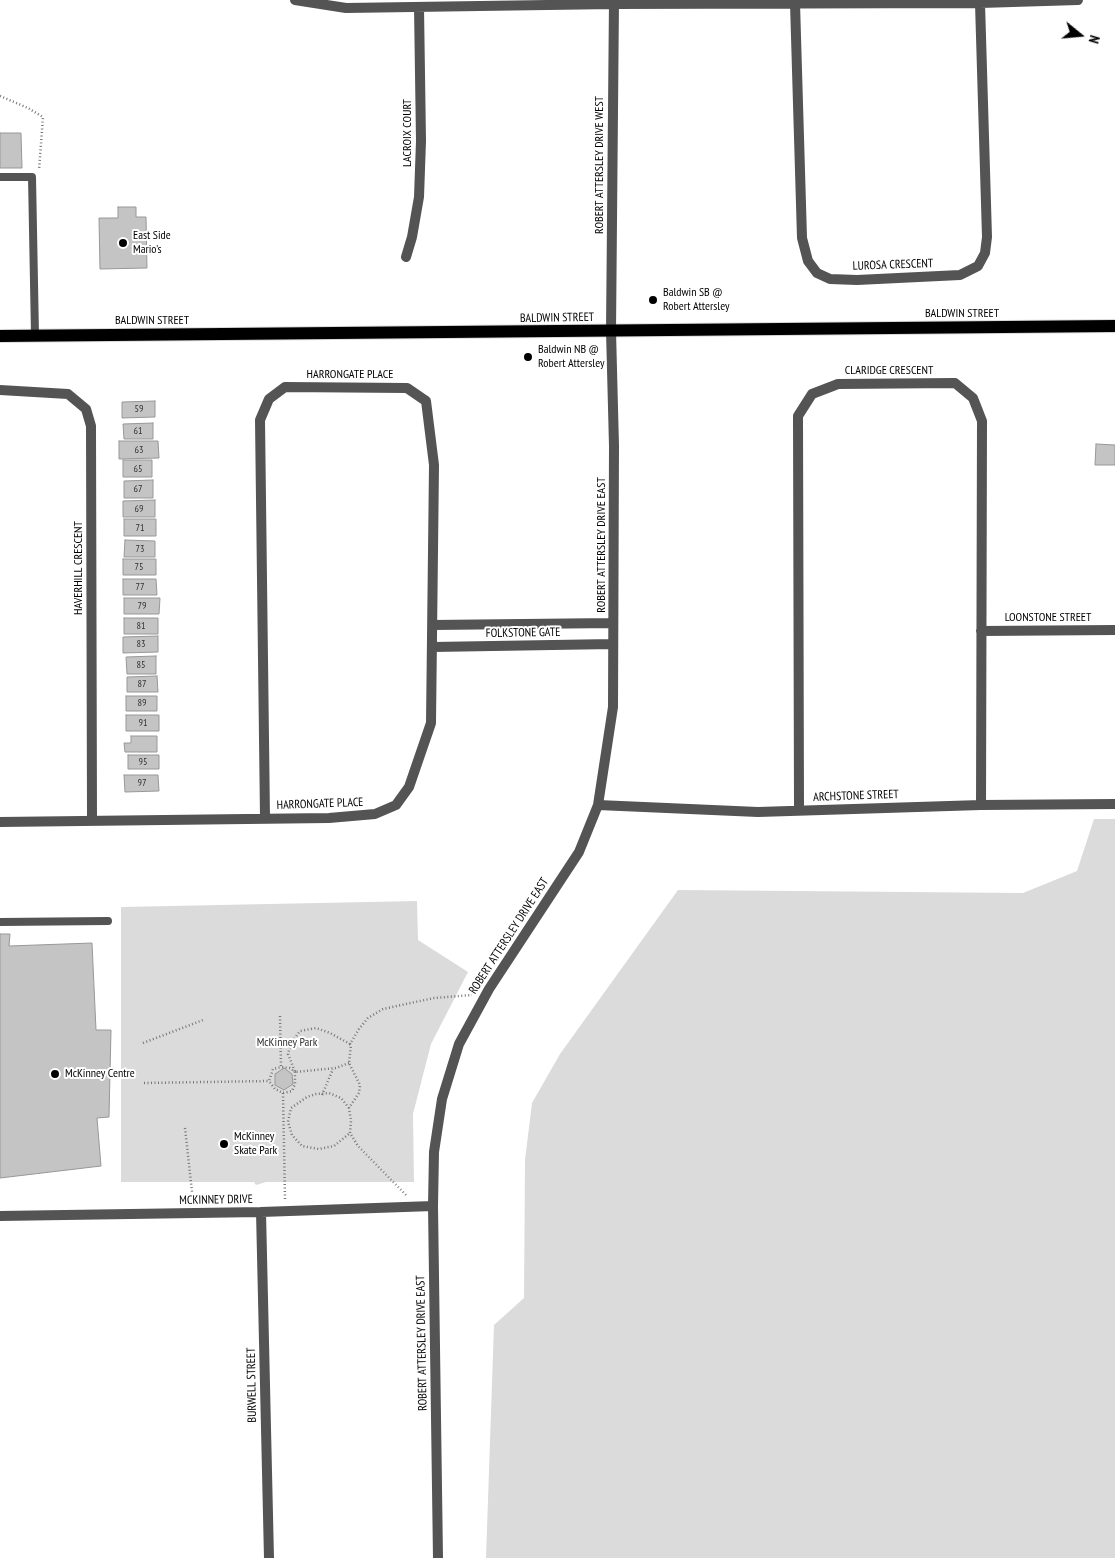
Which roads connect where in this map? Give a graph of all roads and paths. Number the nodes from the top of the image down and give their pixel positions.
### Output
1 (295, 0) edge
2 (1078, 0) edge
3 (851, 1) edge
4 (981, 1) edge
5 (614, 2) edge
6 (796, 2) edge
7 (419, 7) junction
8 (0, 96) edge
9 (0, 177) edge
10 (38, 177) dead end
11 (406, 257) dead end
12 (1115, 326) edge
13 (611, 331) junction
14 (35, 335) junction
15 (0, 336) edge
16 (0, 390) edge
17 (614, 624) junction
18 (433, 625) junction
19 (1115, 630) edge
20 (981, 631) junction
21 (613, 644) junction
22 (433, 647) junction
23 (1115, 804) edge
24 (598, 805) junction
25 (981, 805) junction
26 (799, 810) junction
27 (265, 818) junction
28 (92, 820) junction
29 (0, 822) edge
30 (108, 921) dead end
31 (0, 922) edge
32 (486, 994) junction
33 (280, 1016) dead end
34 (203, 1020) dead end
35 (143, 1043) dead end
36 (350, 1044) junction
37 (349, 1063) junction
38 (281, 1067) junction
39 (332, 1069) junction
40 (295, 1072) junction
41 (269, 1081) junction
42 (144, 1083) dead end
43 (283, 1094) junction
44 (322, 1095) junction
45 (349, 1108) junction
46 (185, 1128) dead end
47 (350, 1133) junction
48 (432, 1206) junction
49 (414, 1207) junction
50 (261, 1212) junction
51 (285, 1212) junction
52 (194, 1213) junction
53 (0, 1216) edge
54 (269, 1558) edge
55 (438, 1558) edge

1 - 7 street
2 - 4 street
3 - 4 street
3 - 6 street
4 - 6 street, LUROSA CRESCENT
5 - 6 street
5 - 7 street
5 - 13 street, ROBERT ATTERSLEY DRIVE WEST
7 - 11 street, LACROIX COURT
8 - 10 path
9 - 14 lane
12 - 13 main road, BALDWIN STREET
13 - 14 main road, BALDWIN STREET
13 - 17 street, ROBERT ATTERSLEY DRIVE EAST
14 - 15 main road, BALDWIN STREET
16 - 28 street, HAVERHILL CRESCENT
17 - 18 street, FOLKSTONE GATE
17 - 21 street, ROBERT ATTERSLEY DRIVE EAST
18 - 22 street, HARRONGATE PLACE
18 - 27 street, HARRONGATE PLACE
19 - 20 street, LOONSTONE STREET
20 - 25 street, CLARIDGE CRESCENT
20 - 26 street, CLARIDGE CRESCENT
21 - 22 street, FOLKSTONE GATE
21 - 24 street, ROBERT ATTERSLEY DRIVE EAST
22 - 27 street, HARRONGATE PLACE
23 - 25 street, ARCHSTONE STREET
24 - 26 street, ARCHSTONE STREET
24 - 32 street, ROBERT ATTERSLEY DRIVE EAST
25 - 26 street, ARCHSTONE STREET
27 - 28 street, HARRONGATE PLACE
28 - 29 street, HARRONGATE PLACE
30 - 31 lane
32 - 36 path
32 - 48 street, ROBERT ATTERSLEY DRIVE EAST
33 - 38 path
34 - 35 path
36 - 37 path
36 - 40 path
37 - 39 path
37 - 45 path
38 - 40 path
38 - 41 path
39 - 40 path
39 - 44 path
40 - 43 path
41 - 42 path
41 - 43 path
43 - 51 path
44 - 45 path
44 - 47 path
45 - 47 path
46 - 52 path
47 - 49 path
48 - 49 street, MCKINNEY DRIVE
48 - 55 street, ROBERT ATTERSLEY DRIVE EAST
49 - 51 street, MCKINNEY DRIVE
50 - 51 street, MCKINNEY DRIVE
50 - 52 street, MCKINNEY DRIVE
50 - 54 street, BURWELL STREET
52 - 53 street, MCKINNEY DRIVE

